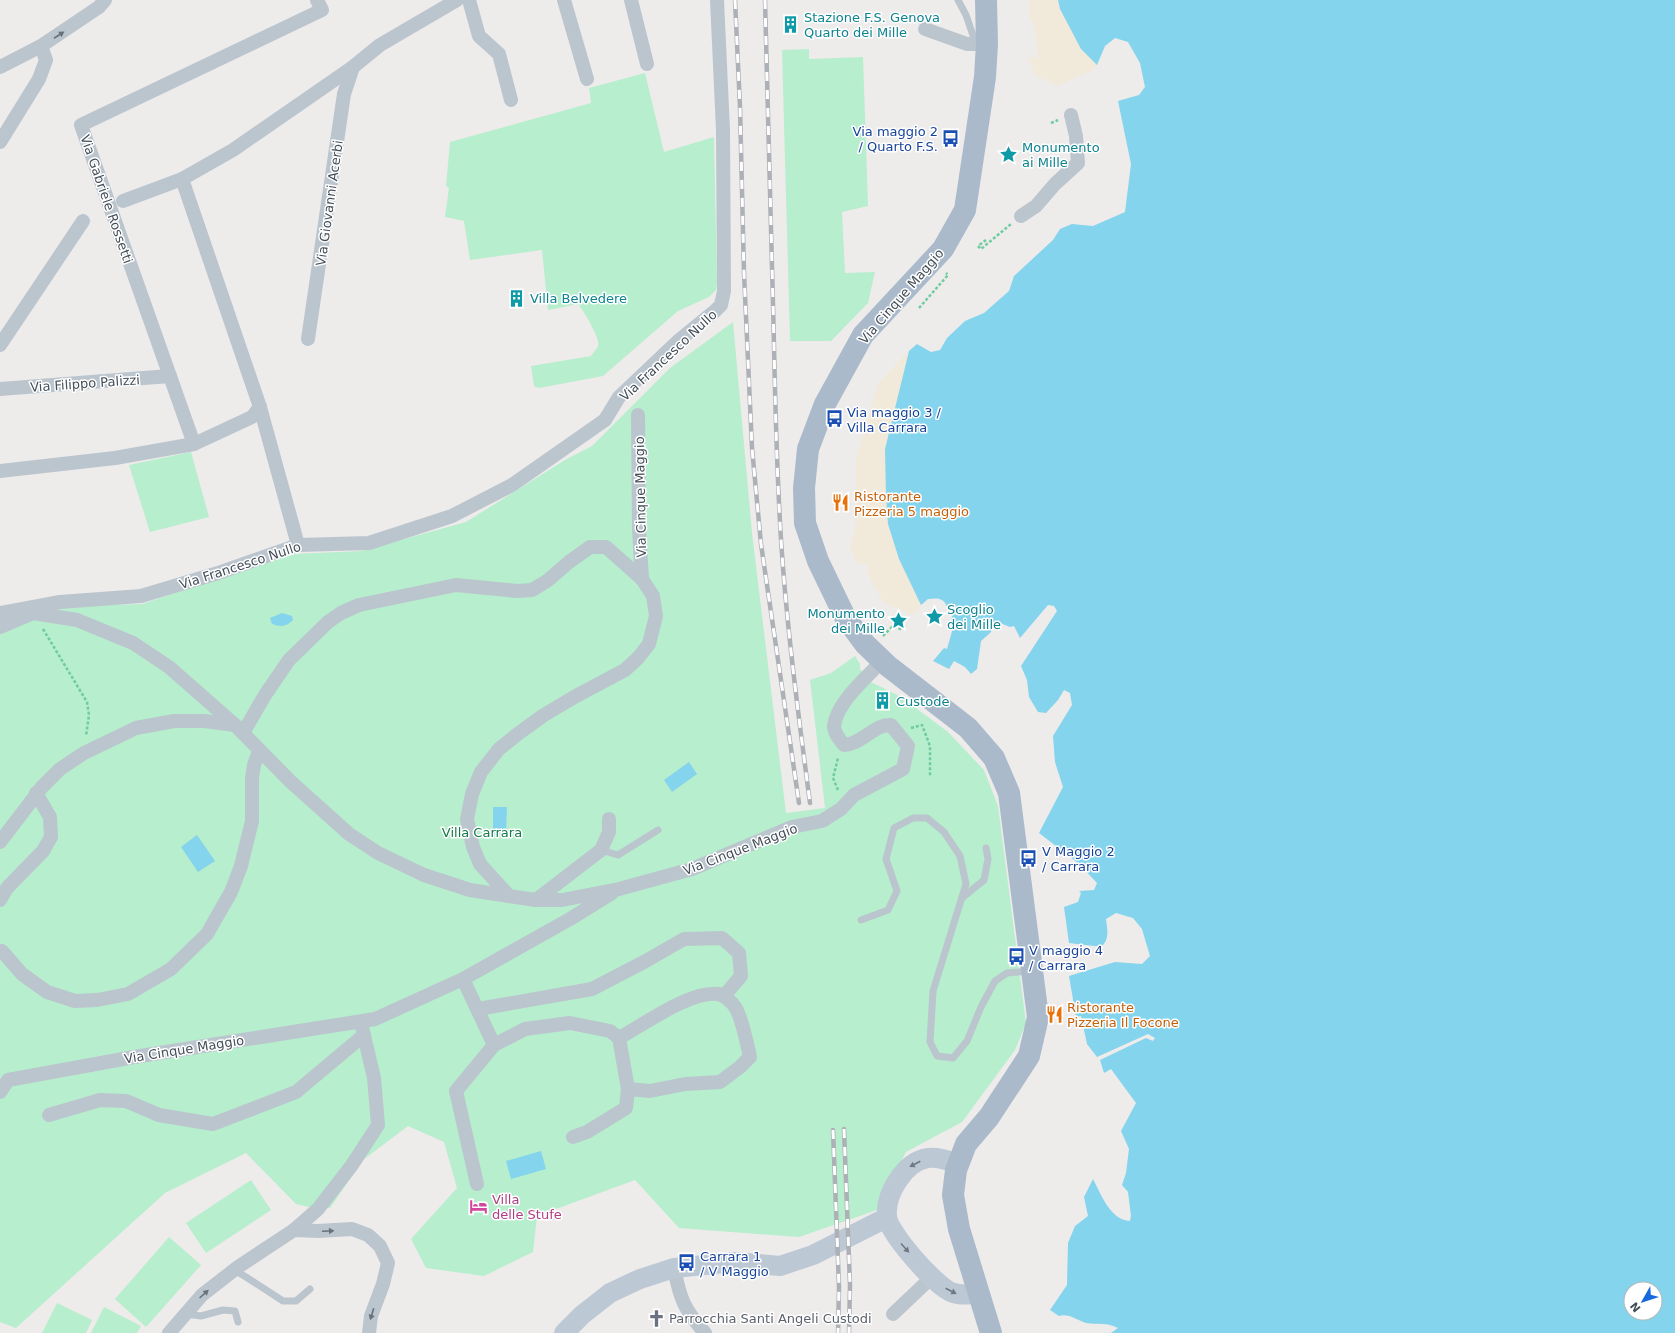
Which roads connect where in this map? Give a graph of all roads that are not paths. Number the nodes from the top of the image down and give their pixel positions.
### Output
1 (106, 0) edge
2 (317, 0) edge
3 (457, 0) edge
4 (468, 0) edge
5 (564, 0) edge
6 (631, 0) edge
7 (717, 0) edge
8 (958, 0) edge
9 (986, 0) edge
10 (925, 29) dead end
11 (981, 44) junction
12 (41, 46) junction
13 (647, 64) dead end
14 (0, 67) edge
15 (353, 67) junction
16 (587, 79) dead end
17 (511, 100) dead end
18 (1071, 115) dead end
19 (0, 142) edge
20 (182, 179) junction
21 (123, 201) dead end
22 (1020, 216) road end
23 (83, 221) dead end
24 (308, 339) dead end
25 (0, 345) edge
26 (170, 376) junction
27 (0, 389) edge
28 (260, 407) junction
29 (638, 415) dead end
30 (194, 444) junction
31 (0, 471) edge
32 (298, 544) junction
33 (642, 579) junction
34 (0, 613) edge
35 (0, 626) edge
36 (882, 661) junction
37 (239, 729) junction
38 (259, 751) junction
39 (36, 793) junction
40 (609, 819) dead end
41 (658, 830) dead end
42 (0, 842) edge
43 (986, 848) dead end
44 (601, 850) junction
45 (619, 889) junction
46 (509, 896) junction
47 (962, 898) junction
48 (0, 900) edge
49 (536, 900) junction
50 (861, 920) dead end
51 (1, 950) edge
52 (1032, 972) junction
53 (463, 979) junction
54 (724, 996) junction
55 (478, 1009) junction
56 (362, 1028) junction
57 (619, 1038) junction
58 (494, 1045) junction
59 (3, 1083) edge
60 (628, 1089) junction
61 (49, 1115) dead end
62 (573, 1137) dead end
63 (954, 1166) junction
64 (477, 1184) dead end
65 (886, 1218) junction
66 (294, 1230) junction
67 (674, 1268) junction
68 (234, 1270) junction
69 (932, 1277) junction
70 (310, 1289) dead end
71 (978, 1293) junction
72 (185, 1314) junction
73 (893, 1314) dead end
74 (238, 1322) dead end
75 (169, 1333) edge
76 (369, 1333) edge
77 (564, 1333) edge
78 (705, 1333) edge
79 (991, 1333) edge

12 -> 1 street
2 - 26 street, Via Gabriele Rossetti
3 - 15 street
4 - 17 street
5 - 16 street
6 - 13 street
7 - 32 street, Via Francesco Nullo
8 - 11 lane
9 - 11 main road, Via Cinque Maggio
10 - 11 street
11 - 36 main road, Via Cinque Maggio
12 - 14 street
12 - 19 street
15 - 20 street
15 - 24 street, Via Giovanni Acerbi
18 - 22 street
20 - 21 street
20 - 28 street
23 - 25 street
26 - 27 street, Via Filippo Palizzi
26 - 30 street, Via Gabriele Rossetti
28 - 30 street
28 - 32 street
29 - 33 street, Via Cinque Maggio
30 - 31 street
32 - 34 street, Via Francesco Nullo
33 - 37 street, Via Cinque Maggio
33 - 46 street, Via Cinque Maggio
35 - 37 street, Via Cinque Maggio
36 - 45 street, Via Cinque Maggio
36 - 52 main road, Via Cinque Maggio
37 - 38 street, Via Cinque Maggio
37 - 39 street
38 - 46 street, Via Cinque Maggio
38 - 51 street
39 - 42 street
39 - 48 street
40 - 44 street
41 - 44 lane
43 - 47 lane
44 - 49 street
45 - 49 street, Via Cinque Maggio
45 - 53 street, Via Cinque Maggio
46 - 49 street, Via Cinque Maggio
47 - 50 lane
47 - 52 lane
52 - 63 main road, Via Cinque Maggio
53 - 55 street
53 - 56 street, Via Cinque Maggio
54 - 55 street
54 - 57 street
54 - 60 street
55 - 58 street
56 - 59 street, Via Cinque Maggio
56 - 61 street, Via Cinque Maggio
56 - 66 street
57 - 58 street
57 - 60 street
58 - 64 street
60 - 62 street
63 -> 65 street
63 - 71 main road, Via Cinque Maggio
65 - 67 street
65 -> 69 street
66 - 68 street
66 -> 76 street
67 - 77 street
67 - 78 street
68 - 70 lane
72 -> 68 street
69 -> 71 street
69 - 73 street
71 - 79 main road, Via Cinque Maggio
72 - 74 lane
72 - 75 street

